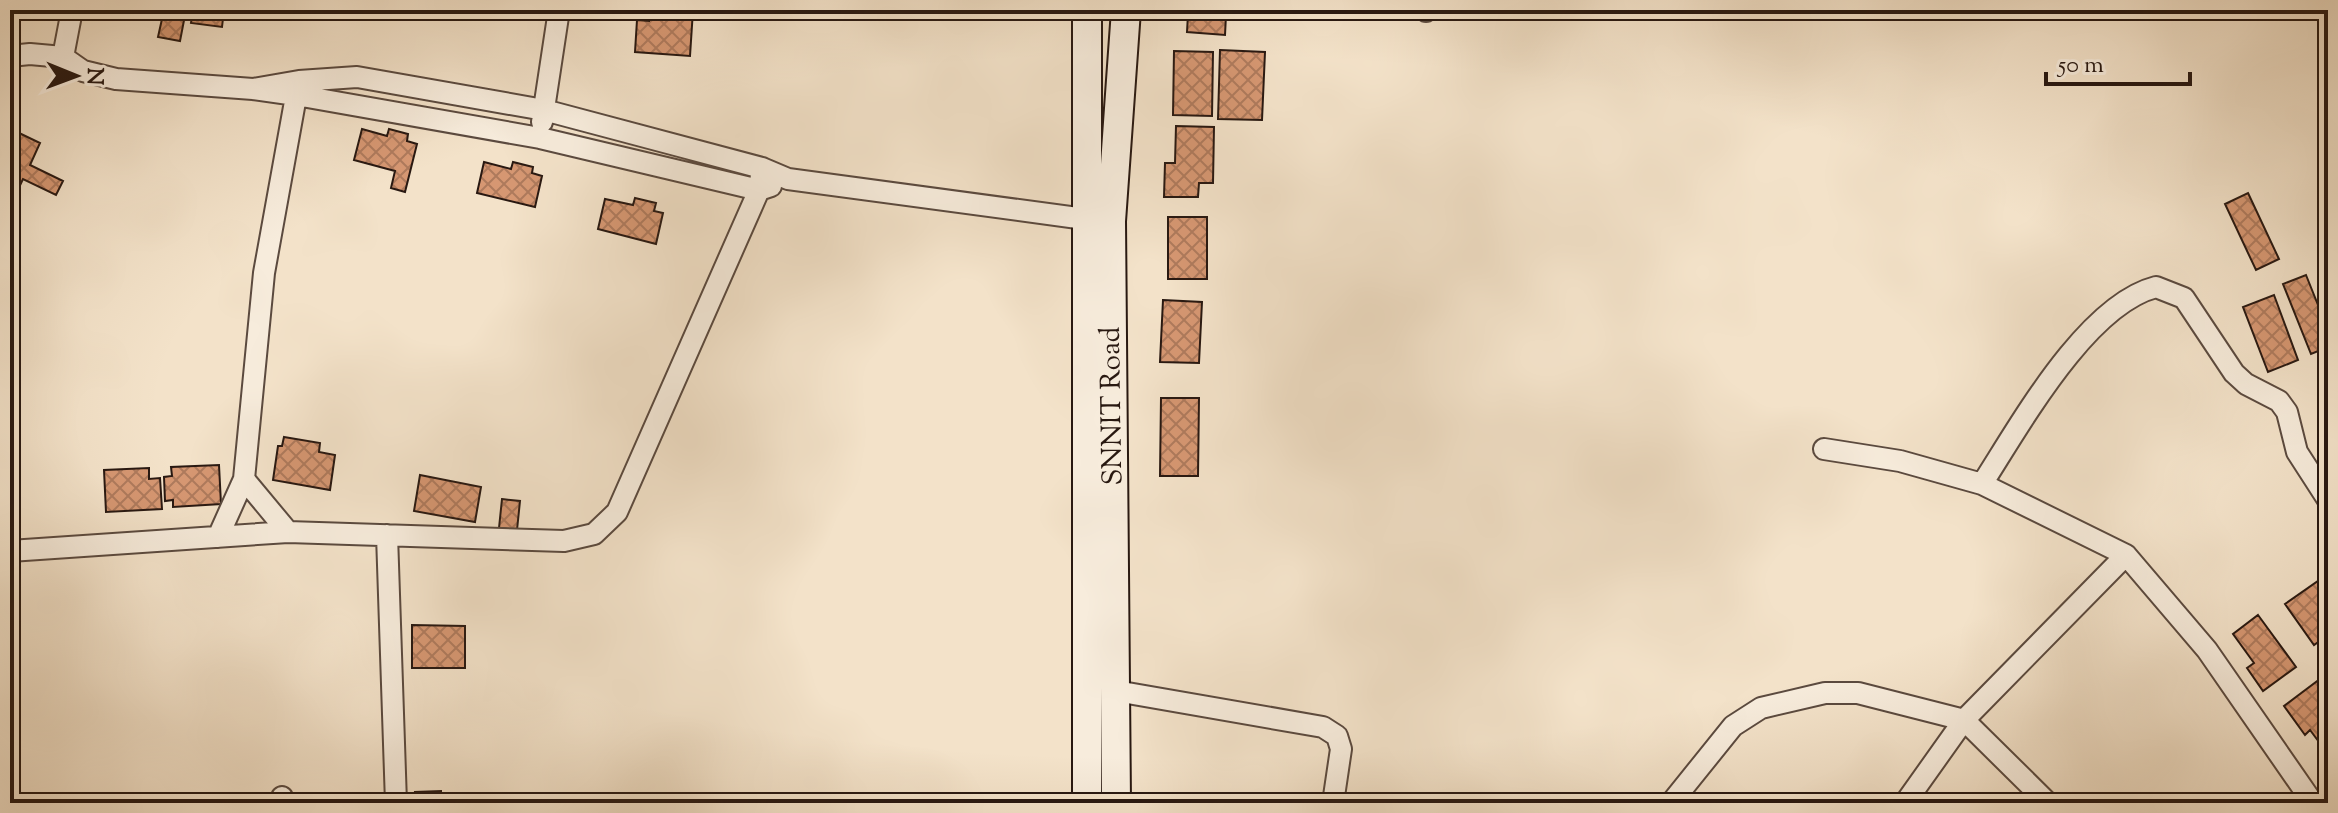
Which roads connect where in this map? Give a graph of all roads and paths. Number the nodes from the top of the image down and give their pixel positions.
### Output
1 (72, 10) edge
2 (559, 10) edge
3 (1087, 10) edge
4 (1126, 10) edge
5 (10, 56) edge
6 (63, 57) junction
7 (298, 88) junction
8 (544, 110) junction
9 (540, 138) junction
10 (762, 168) junction
11 (788, 179) junction
12 (759, 190) junction
13 (1085, 219) junction
14 (1824, 449) dead end
15 (244, 479) junction
16 (1982, 484) junction
17 (2328, 500) edge
18 (288, 532) junction
19 (387, 535) junction
20 (218, 537) junction
21 (1086, 542) junction
22 (1115, 542) junction
23 (10, 551) edge
24 (2126, 555) junction
25 (1086, 593) junction
26 (1115, 593) junction
27 (1116, 691) junction
28 (1964, 720) junction
29 (2045, 802) edge
30 (396, 803) edge
31 (1087, 803) edge
32 (1116, 803) edge
33 (1333, 803) edge
34 (1671, 803) edge
35 (1905, 803) edge
36 (2313, 803) edge

1 - 6 street
2 - 8 street
3 - 13 street, SNNIT Road
4 - 22 street, SNNIT Road
5 - 6 street
6 - 7 street
7 - 8 street
7 - 9 street
7 - 15 street
8 - 9 street
8 - 10 street
9 - 12 street
10 - 11 street
10 - 12 street
11 - 12 street
11 - 13 street
12 - 19 street
13 - 21 street, SNNIT Road
14 - 16 street
15 - 18 street
15 - 20 street
16 - 17 street
16 - 24 street
18 - 19 street
18 - 20 street
19 - 30 street
20 - 23 street
21 - 22 street
21 - 25 street, SNNIT Road
22 - 26 street, SNNIT Road
24 - 28 street
24 - 36 street
25 - 26 street
25 - 31 street, SNNIT Road
26 - 27 street, SNNIT Road
27 - 32 street, SNNIT Road
27 - 33 street
28 - 29 street
28 - 34 street
28 - 35 street

